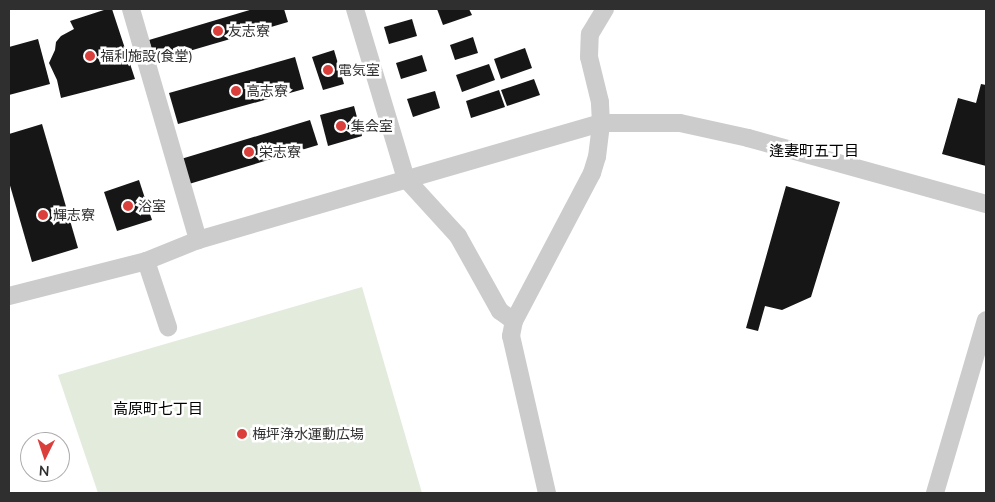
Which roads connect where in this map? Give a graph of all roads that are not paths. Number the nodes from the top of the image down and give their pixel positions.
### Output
1 (131, 9) edge
2 (356, 9) edge
3 (605, 9) edge
4 (601, 123) junction
5 (406, 179) junction
6 (986, 204) edge
7 (198, 240) junction
8 (146, 261) junction
9 (9, 293) edge
10 (986, 320) edge
11 (514, 321) junction
12 (168, 327) dead end
13 (546, 493) edge
14 (935, 493) edge

1 - 7 street
2 - 5 street
3 - 4 street
4 - 5 street
4 - 6 street
4 - 11 street
5 - 7 street
5 - 11 street
7 - 8 street
8 - 9 street
8 - 12 street
10 - 14 street
11 - 13 street

